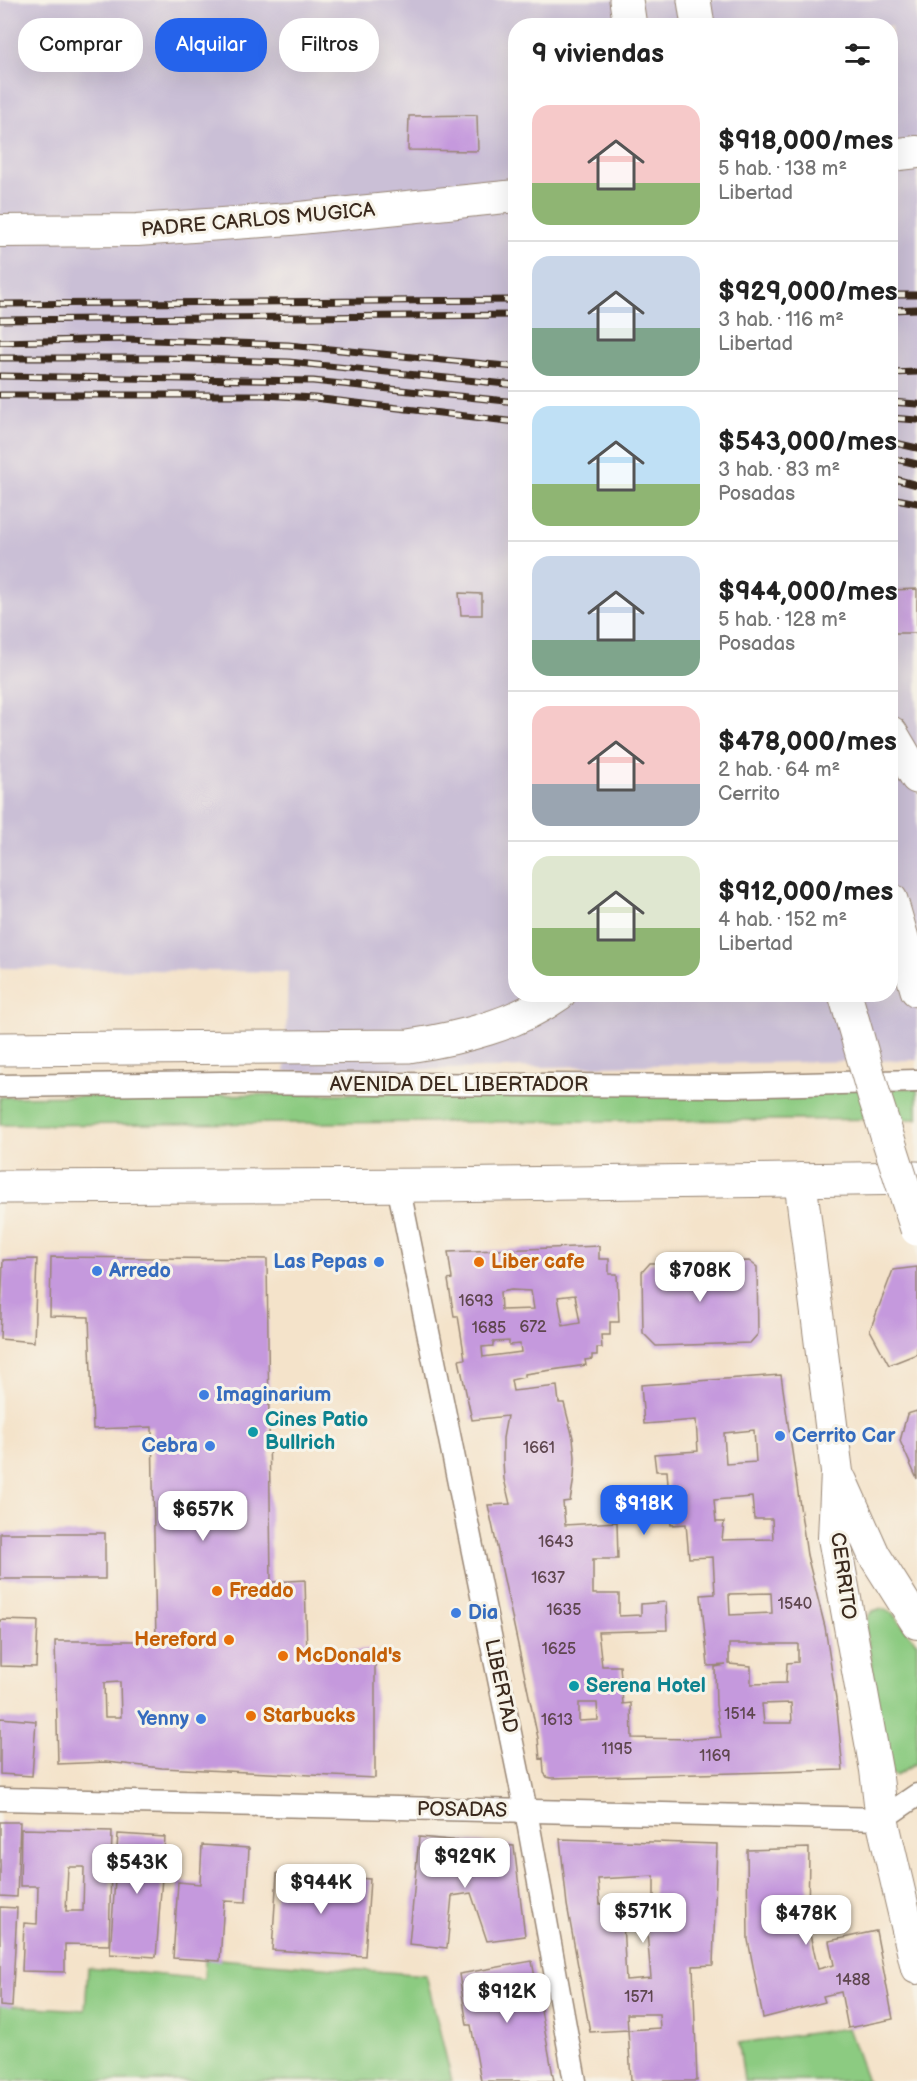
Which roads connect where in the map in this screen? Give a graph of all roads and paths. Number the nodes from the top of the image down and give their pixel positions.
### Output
1 (626, 0) edge
2 (694, 0) edge
3 (629, 18) edge
4 (697, 18) edge
5 (917, 152) edge
6 (898, 154) edge
7 (508, 197) edge
8 (0, 231) edge
9 (898, 745) edge
10 (917, 777) edge
11 (898, 924) edge
12 (917, 990) edge
13 (545, 1002) edge
14 (847, 1002) edge
15 (0, 1049) edge
16 (917, 1081) edge
17 (0, 1086) edge
18 (917, 1178) edge
19 (800, 1179) junction
20 (398, 1185) junction
21 (0, 1187) edge
22 (917, 1229) edge
23 (837, 1472) junction
24 (917, 1623) edge
25 (917, 1795) edge
26 (0, 1800) edge
27 (526, 1811) junction
28 (882, 1819) junction
29 (917, 1968) edge
30 (575, 2081) edge

1 - 3 main road
2 - 4 main road
5 - 6 street
7 - 8 street, PADRE CARLOS MUGICA
9 - 10 main road
11 - 12 main road
13 - 15 main road
14 - 22 main road, bridge
16 - 17 street, AVENIDA DEL LIBERTADOR
18 - 19 main road
19 - 20 main road
19 - 23 street, CERRITO
20 - 21 main road
20 - 27 street, LIBERTAD
23 - 24 street
23 - 28 street, CERRITO
25 - 28 street
26 - 27 street, POSADAS
27 - 28 street, POSADAS
27 - 30 street, LIBERTAD
28 - 29 street, CERRITO

